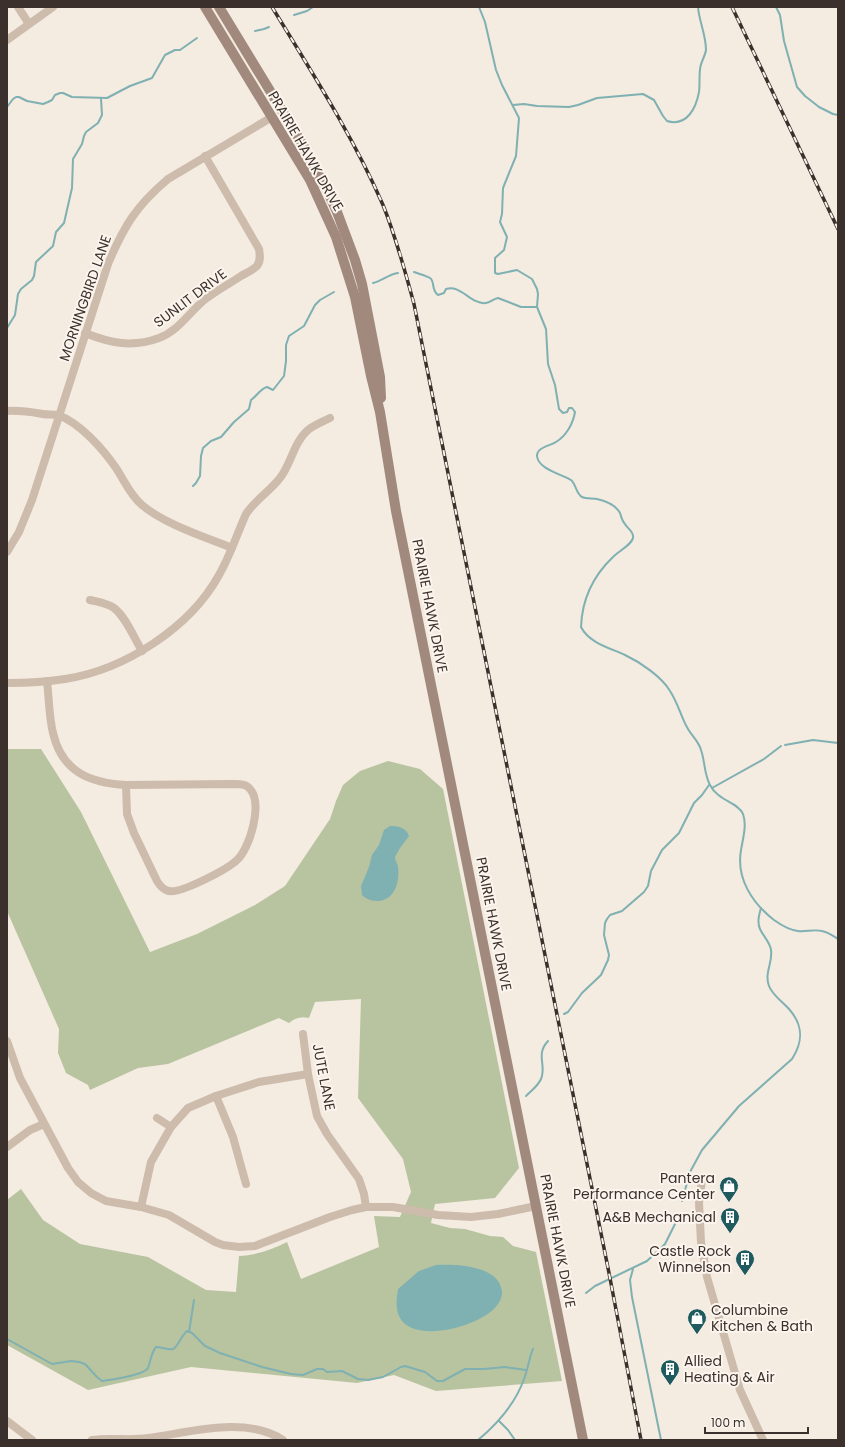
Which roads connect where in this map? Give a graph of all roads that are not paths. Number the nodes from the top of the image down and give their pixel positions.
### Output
1 (18, 7) edge
2 (53, 7) edge
3 (205, 7) edge
4 (219, 7) edge
5 (29, 24) junction
6 (7, 40) edge
7 (272, 117) junction
8 (205, 156) junction
9 (85, 333) junction
10 (7, 411) edge
11 (380, 412) junction
12 (59, 416) junction
13 (330, 418) dead end
14 (232, 548) junction
15 (7, 552) edge
16 (90, 600) dead end
17 (142, 651) junction
18 (47, 681) junction
19 (7, 683) edge
20 (126, 785) junction
21 (303, 1034) dead end
22 (7, 1041) edge
23 (308, 1074) junction
24 (216, 1096) junction
25 (157, 1118) dead end
26 (44, 1124) junction
27 (171, 1127) junction
28 (7, 1146) edge
29 (702, 1180) dead end
30 (246, 1184) dead end
31 (536, 1206) junction
32 (141, 1207) junction
33 (366, 1207) junction
34 (7, 1421) edge
35 (32, 1440) edge
36 (92, 1440) edge
37 (283, 1440) edge
38 (584, 1440) edge
39 (763, 1440) edge

1 - 5 street
2 - 5 street
3 - 7 street, PRAIRIE HAWK DRIVE
4 - 11 street, PRAIRIE HAWK DRIVE
5 - 6 street
7 - 8 street, MORNINGBIRD LANE
7 - 11 street, PRAIRIE HAWK DRIVE
8 - 9 street, MORNINGBIRD LANE
8 - 9 street, SUNLIT DRIVE
9 - 12 street, MORNINGBIRD LANE
10 - 12 street
11 - 31 street, PRAIRIE HAWK DRIVE
12 - 14 street
12 - 15 street, MORNINGBIRD LANE
13 - 14 street
14 - 17 street
16 - 17 street
17 - 18 street
18 - 19 street
18 - 20 street
20 - 20 street
21 - 23 street, JUTE LANE
22 - 26 street
23 - 24 street
23 - 33 street, JUTE LANE
24 - 27 street
24 - 30 street
25 - 27 street
26 - 28 street
26 - 32 street
27 - 32 street
29 - 39 street
31 - 33 street
31 - 38 street, PRAIRIE HAWK DRIVE
32 - 33 street
34 - 35 street
36 - 37 street

